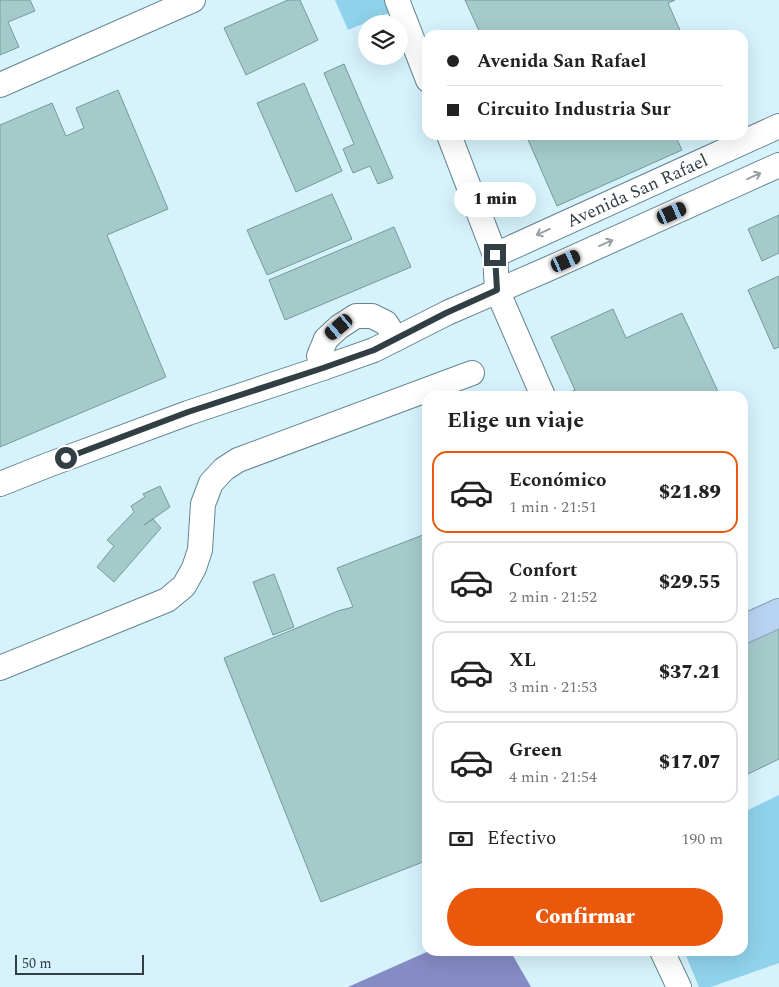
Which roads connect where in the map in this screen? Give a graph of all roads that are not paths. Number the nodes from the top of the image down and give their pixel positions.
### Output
1 (193, 0) edge
2 (396, 0) edge
3 (422, 65) edge
4 (0, 84) edge
5 (779, 126) edge
6 (451, 140) edge
7 (779, 165) edge
8 (495, 255) junction
9 (497, 290) junction
10 (396, 339) junction
11 (323, 368) junction
12 (472, 373) dead end
13 (424, 391) edge
14 (541, 391) edge
15 (422, 392) edge
16 (0, 484) edge
17 (779, 613) edge
18 (748, 627) edge
19 (0, 668) edge
20 (664, 956) edge
21 (679, 987) edge

1 - 4 street
2 - 3 street
5 -> 8 street, Avenida San Rafael
6 - 8 street
9 -> 7 street, Avenida San Rafael
8 - 9 street
9 - 10 street, Avenida San Rafael
9 - 14 street
10 - 11 street, Avenida San Rafael
10 - 11 street
11 - 16 street, Avenida San Rafael
12 - 13 street
15 - 19 street
17 - 18 highway
20 - 21 street

